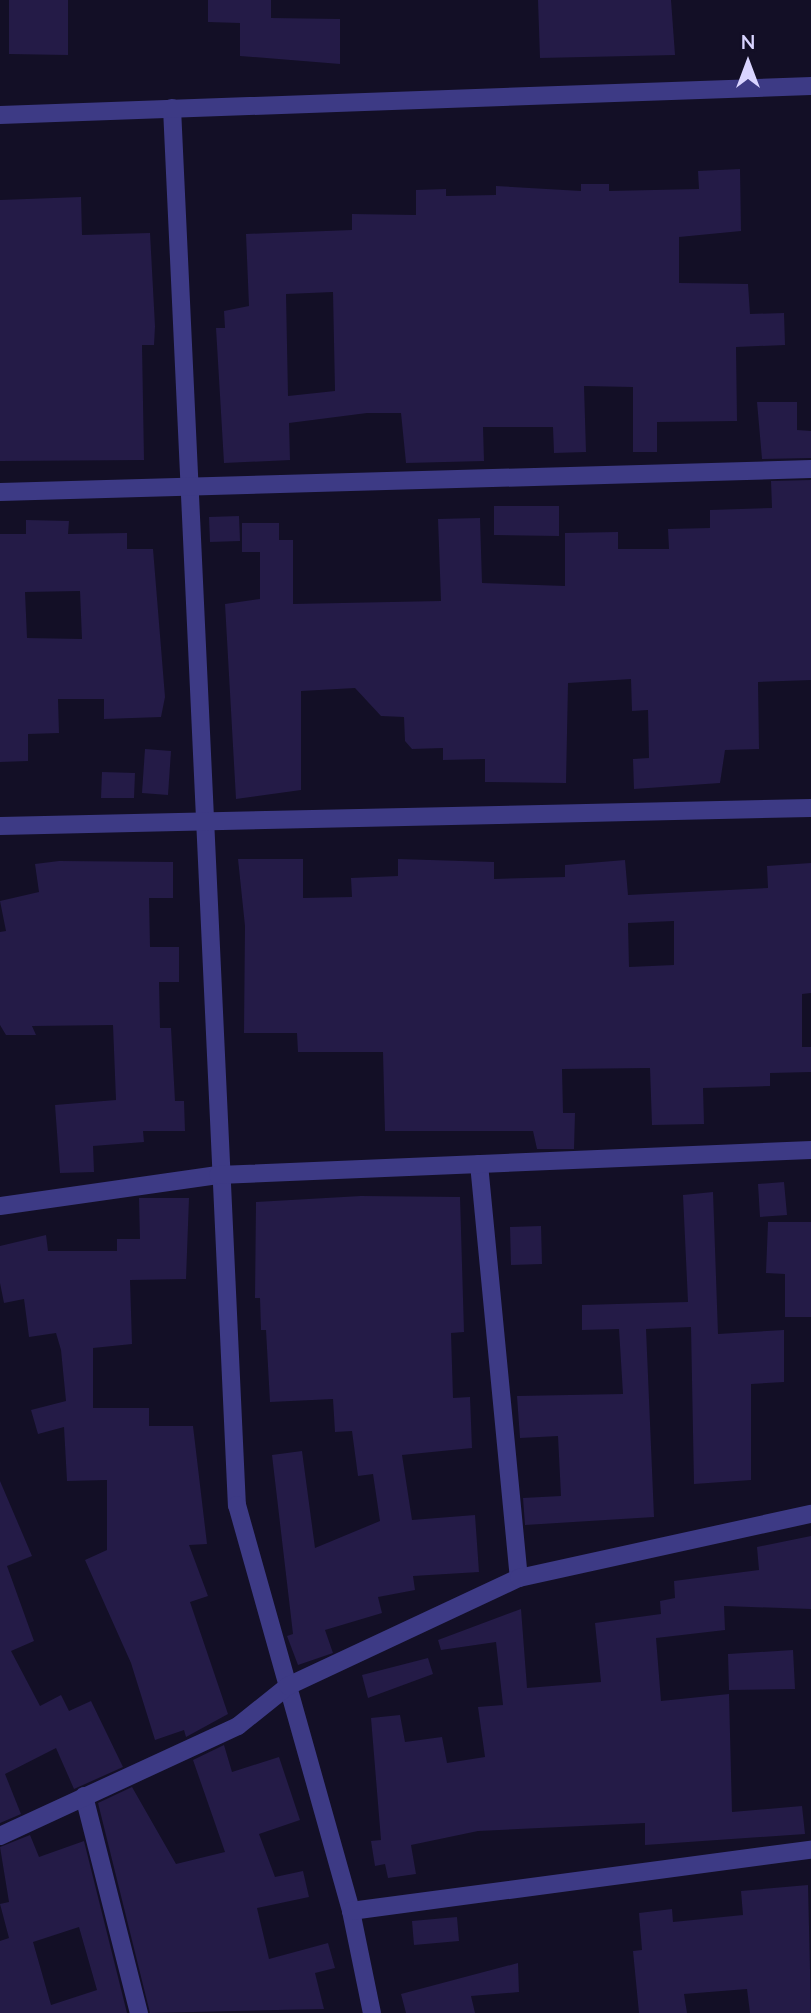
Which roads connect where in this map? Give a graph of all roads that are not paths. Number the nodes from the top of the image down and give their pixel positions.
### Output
1 (811, 86) edge
2 (172, 108) junction
3 (0, 115) edge
4 (811, 469) edge
5 (187, 489) junction
6 (0, 492) edge
7 (811, 808) edge
8 (207, 822) junction
9 (0, 826) edge
10 (811, 1150) edge
11 (479, 1164) junction
12 (218, 1175) junction
13 (0, 1206) edge
14 (811, 1514) edge
15 (519, 1578) junction
16 (288, 1686) junction
17 (84, 1796) junction
18 (0, 1836) edge
19 (811, 1850) edge
20 (351, 1911) junction
21 (139, 2013) edge
22 (372, 2013) edge

1 - 2 street
2 - 3 street
2 - 5 street
4 - 5 street
5 - 6 street
5 - 8 street
7 - 8 street
8 - 9 street
8 - 12 street
10 - 11 street
11 - 12 street
11 - 15 street
12 - 13 street
12 - 16 street
14 - 15 street
15 - 16 street
16 - 17 street
16 - 20 street
17 - 18 street
17 - 21 street
19 - 20 street
20 - 22 street

